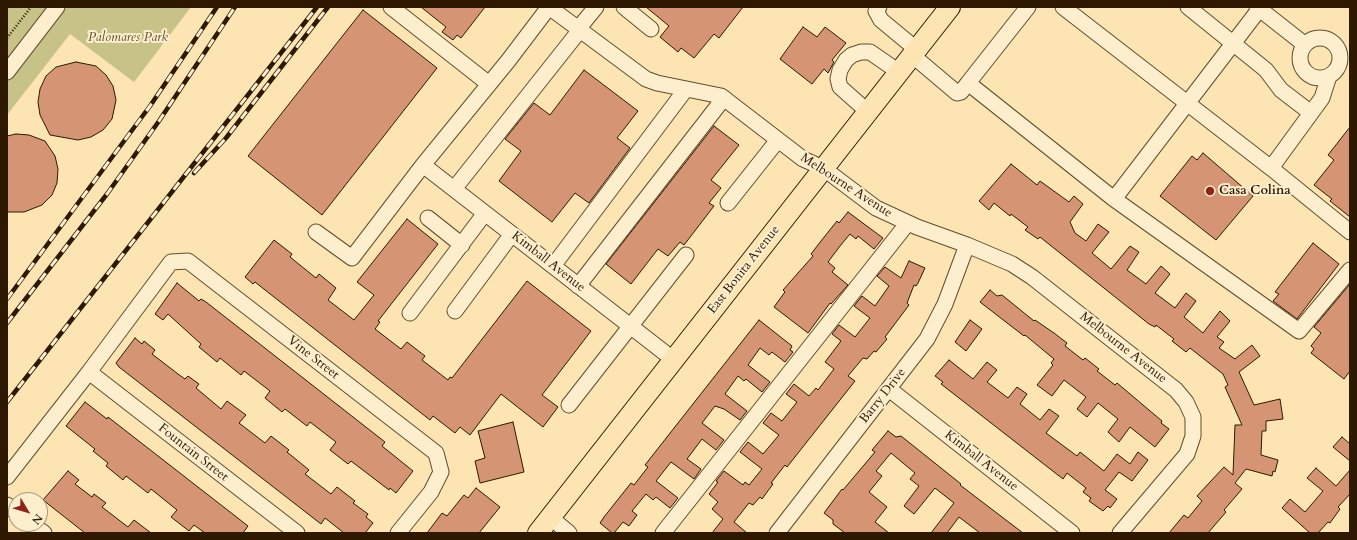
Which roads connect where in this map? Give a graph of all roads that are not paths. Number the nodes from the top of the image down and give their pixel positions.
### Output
1 (57, 7) edge
2 (391, 7) edge
3 (549, 7) edge
4 (596, 7) edge
5 (624, 7) edge
6 (879, 7) edge
7 (950, 7) edge
8 (1028, 7) edge
9 (1063, 7) edge
10 (1188, 7) edge
11 (1259, 8) edge
12 (651, 29) dead end
13 (579, 30) junction
14 (1234, 44) junction
15 (1304, 44) junction
16 (914, 52) junction
17 (1345, 54) edge
18 (7, 72) edge
19 (899, 72) junction
20 (1329, 76) junction
21 (968, 83) junction
22 (489, 84) junction
23 (686, 89) junction
24 (724, 98) junction
25 (1187, 103) junction
26 (868, 111) junction
27 (1311, 113) junction
28 (778, 140) junction
29 (423, 165) junction
30 (823, 168) junction
31 (1271, 168) junction
32 (454, 188) junction
33 (1114, 199) junction
34 (728, 203) dead end
35 (485, 214) junction
36 (428, 218) dead end
37 (908, 224) junction
38 (316, 232) dead end
39 (1350, 232) edge
40 (512, 234) junction
41 (462, 245) junction
42 (967, 245) junction
43 (686, 255) dead end
44 (553, 266) junction
45 (1350, 270) edge
46 (578, 286) junction
47 (455, 311) dead end
48 (410, 313) dead end
49 (631, 327) junction
50 (674, 360) junction
51 (89, 372) junction
52 (889, 389) junction
53 (569, 405) dead end
54 (7, 477) edge
55 (550, 518) junction
56 (782, 531) edge
57 (297, 533) edge
58 (398, 533) edge
59 (538, 533) edge
60 (569, 533) edge
61 (663, 533) edge
62 (1072, 533) edge
63 (1120, 533) edge

1 - 18 street
2 - 22 street
3 - 13 street, Melbourne Avenue
3 - 22 street
4 - 13 street
5 - 12 street
6 - 16 street
7 - 16 main road, East Bonita Avenue
8 - 21 street
9 - 25 street
10 - 14 street
11 - 14 street
11 - 15 street
13 - 23 street, Melbourne Avenue
13 - 32 street
14 - 25 street
14 - 27 street
15 - 17 street
15 - 20 street
16 - 19 main road, East Bonita Avenue
16 - 21 street
17 - 20 street
19 - 26 main road, East Bonita Avenue
19 - 26 street
20 - 27 street
21 - 33 street
22 - 29 street
23 - 24 street, Melbourne Avenue
23 - 44 street
24 - 28 street, Melbourne Avenue
24 - 46 street
25 - 31 street
25 - 33 street
26 - 30 main road, East Bonita Avenue
27 - 31 street
28 - 30 street, Melbourne Avenue
28 - 34 street
29 - 32 street, Kimball Avenue
29 - 38 street
30 - 37 street, Melbourne Avenue
30 - 50 main road, East Bonita Avenue
31 - 39 street
32 - 35 street, Kimball Avenue
33 - 45 street
35 - 40 street, Kimball Avenue
35 - 41 street
36 - 41 street
37 - 42 street, Melbourne Avenue
37 - 61 street
40 - 44 street, Kimball Avenue
40 - 47 street
41 - 48 street
42 - 52 street, Barry Drive
42 - 63 street, Melbourne Avenue
43 - 49 street
44 - 46 street, Kimball Avenue
46 - 49 street, Kimball Avenue
49 - 50 street, Kimball Avenue
49 - 53 street
50 - 55 main road, East Bonita Avenue
51 - 54 street
51 - 57 street, Fountain Street
51 - 58 street, Vine Street
52 - 56 street, Barry Drive
52 - 62 street, Kimball Avenue
55 - 59 main road, East Bonita Avenue
55 - 60 street

